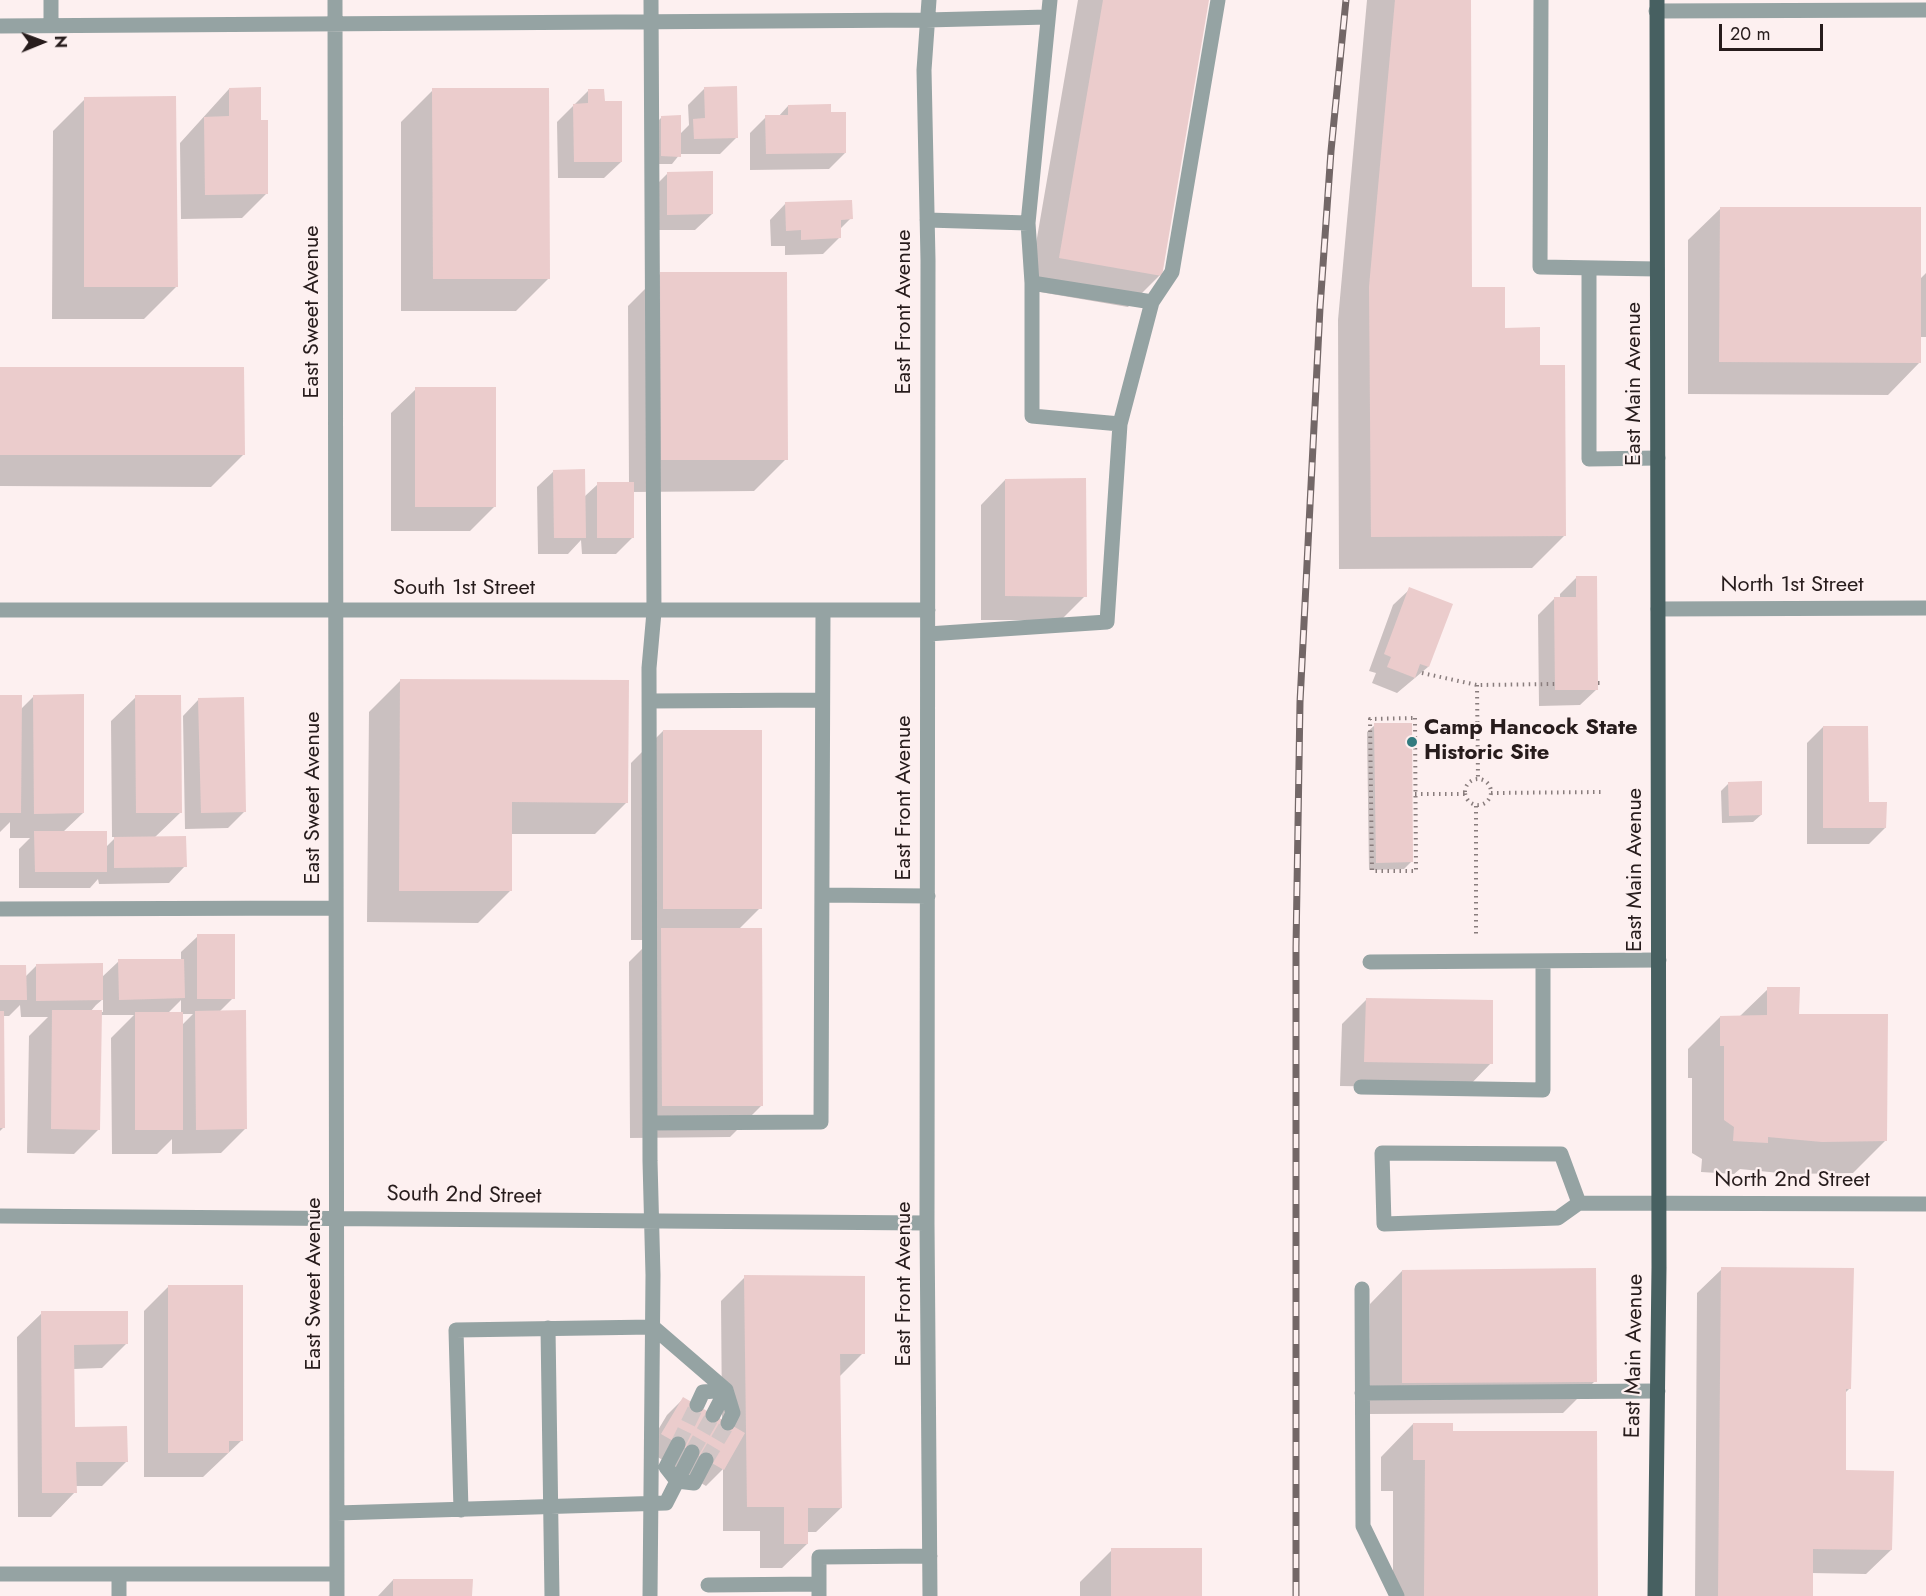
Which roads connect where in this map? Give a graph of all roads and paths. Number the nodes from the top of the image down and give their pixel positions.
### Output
1 (51, 0) edge
2 (335, 0) edge
3 (651, 0) edge
4 (929, 0) edge
5 (1050, 0) edge
6 (1218, 0) edge
7 (1541, 0) edge
8 (1656, 6) edge
9 (1926, 10) edge
10 (1048, 17) junction
11 (926, 20) junction
12 (651, 21) junction
13 (335, 24) junction
14 (51, 25) junction
15 (0, 26) edge
16 (927, 220) junction
17 (1028, 223) junction
18 (1588, 268) junction
19 (1658, 269) junction
20 (1032, 283) junction
21 (1152, 302) junction
22 (1120, 424) junction
23 (1658, 458) junction
24 (1926, 608) edge
25 (1658, 609) junction
26 (0, 610) edge
27 (928, 610) junction
28 (336, 611) junction
29 (823, 611) junction
30 (654, 612) junction
31 (928, 634) junction
32 (1422, 673) dead end
33 (1554, 684) dead end
34 (1477, 685) junction
35 (822, 700) junction
36 (650, 701) junction
37 (1478, 779) junction
38 (1601, 792) dead end
39 (1491, 793) junction
40 (1415, 794) junction
41 (1465, 794) junction
42 (1476, 806) junction
43 (824, 896) junction
44 (928, 896) junction
45 (336, 908) junction
46 (0, 909) edge
47 (1476, 938) dead end
48 (1659, 960) junction
49 (1543, 961) junction
50 (1370, 962) dead end
51 (1361, 1087) dead end
52 (650, 1124) junction
53 (1579, 1203) junction
54 (1658, 1203) junction
55 (1926, 1204) edge
56 (0, 1216) edge
57 (337, 1217) junction
58 (652, 1222) junction
59 (927, 1223) junction
60 (1362, 1289) dead end
61 (653, 1327) junction
62 (548, 1329) junction
63 (726, 1390) junction
64 (1658, 1391) junction
65 (1362, 1394) junction
66 (697, 1405) tunnel mouth
67 (713, 1415) tunnel mouth
68 (728, 1423) tunnel mouth
69 (678, 1444) tunnel mouth
70 (692, 1452) tunnel mouth
71 (706, 1460) tunnel mouth
72 (677, 1481) junction
73 (651, 1503) junction
74 (550, 1506) junction
75 (460, 1510) junction
76 (337, 1513) junction
77 (930, 1556) junction
78 (0, 1574) edge
79 (119, 1574) junction
80 (337, 1574) junction
81 (708, 1585) dead end
82 (819, 1590) edge
83 (119, 1596) edge
84 (337, 1596) edge
85 (552, 1596) edge
86 (651, 1596) edge
87 (930, 1596) edge
88 (1397, 1596) edge
89 (1655, 1596) edge

1 - 14 street
2 - 13 street, East Sweet Avenue
3 - 12 street
4 - 11 street, East Front Avenue
5 - 10 street
6 - 21 street
7 - 18 street
8 - 9 street
8 - 19 main road, East Main Avenue
10 - 11 street
10 - 17 street
11 - 12 street
11 - 16 street, East Front Avenue
12 - 13 street
12 - 30 street
13 - 14 street
13 - 28 street, East Sweet Avenue
14 - 15 street
16 - 17 street
16 - 27 street, East Front Avenue
17 - 20 street
18 - 19 street
18 - 23 street
19 - 23 main road, East Main Avenue
20 - 21 street
20 - 22 street
21 - 22 street
22 - 31 street
23 - 25 main road, East Main Avenue
24 - 25 street, North 1st Street
25 - 48 main road, East Main Avenue
26 - 28 street, South 1st Street
27 - 29 street, South 1st Street
27 - 31 street, East Front Avenue
28 - 30 street, South 1st Street
28 - 45 street, East Sweet Avenue
29 - 30 street, South 1st Street
29 - 35 street
30 - 36 street
31 - 44 street, East Front Avenue
32 - 34 path
33 - 34 path
34 - 37 path
35 - 36 street
35 - 43 street
36 - 52 street
37 - 39 path
37 - 41 path
38 - 39 path
39 - 42 path
40 - 40 path
40 - 41 path
41 - 42 path
42 - 47 path
43 - 44 street
43 - 52 street
44 - 59 street, East Front Avenue
45 - 46 street
45 - 57 street, East Sweet Avenue
48 - 49 street
48 - 54 main road, East Main Avenue
49 - 50 street
49 - 51 street
52 - 58 street
53 - 53 street
53 - 54 street, North 2nd Street
54 - 55 street, North 2nd Street
54 - 64 main road, East Main Avenue
56 - 57 street, South 2nd Street
57 - 58 street, South 2nd Street
57 - 76 street, East Sweet Avenue
58 - 59 street, South 2nd Street
58 - 61 street
59 - 77 street, East Front Avenue
60 - 65 street
61 - 62 street
61 - 63 street
61 - 73 street
62 - 74 street
62 - 75 street
63 - 66 street
63 - 67 street
63 - 68 street
64 - 65 street
64 - 89 main road, East Main Avenue
65 - 88 street
69 - 72 street
70 - 72 street
71 - 72 street
72 - 73 street
73 - 74 street
73 - 86 street
74 - 75 street
74 - 85 street
75 - 76 street
76 - 80 street, East Sweet Avenue
77 - 82 street
77 - 87 street, East Front Avenue
78 - 79 street
79 - 80 street
79 - 83 street
80 - 84 street, East Sweet Avenue
81 - 82 street

